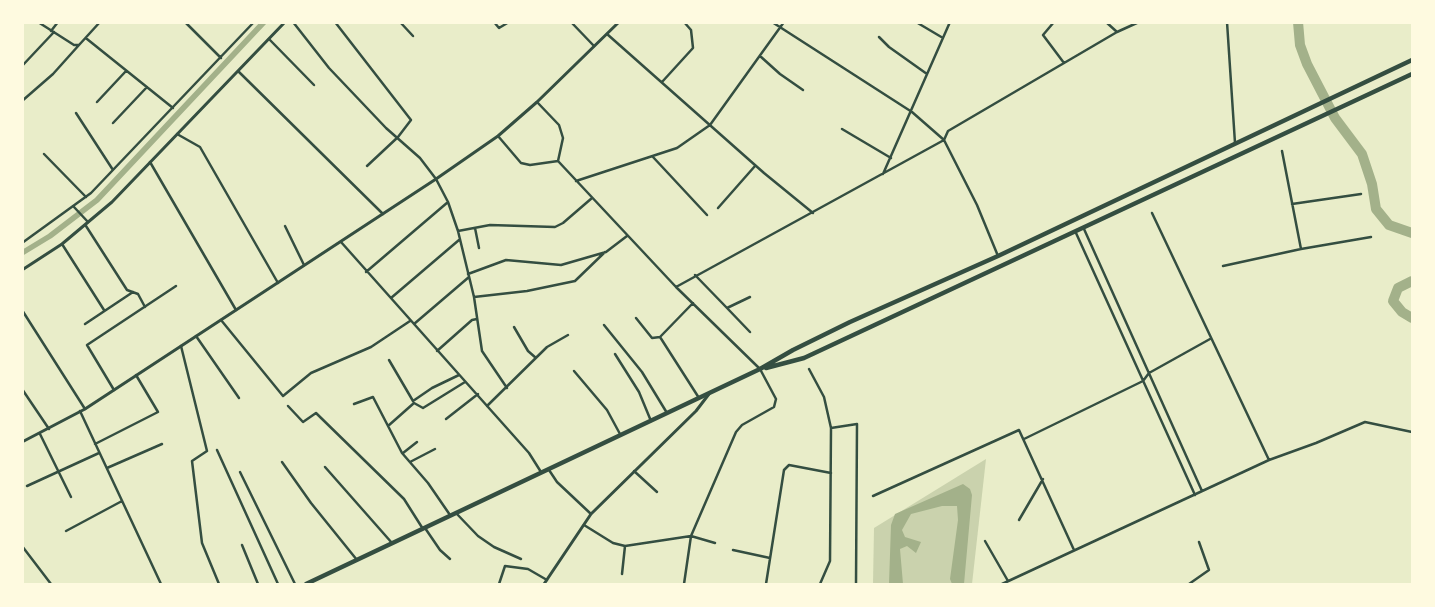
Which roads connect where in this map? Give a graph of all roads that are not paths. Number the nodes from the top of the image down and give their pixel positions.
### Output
1 (38, 22) edge
2 (58, 22) edge
3 (100, 22) edge
4 (185, 22) edge
5 (254, 22) edge
6 (285, 22) edge
7 (293, 22) edge
8 (335, 22) edge
9 (400, 22) edge
10 (494, 22) edge
11 (509, 22) edge
12 (571, 22) edge
13 (619, 22) edge
14 (684, 22) edge
15 (772, 22) edge
16 (784, 22) edge
17 (916, 22) edge
18 (950, 22) edge
19 (1054, 22) edge
20 (1106, 22) edge
21 (1114, 22) edge
22 (1139, 22) edge
23 (1228, 22) edge
24 (1111, 26) junction
25 (780, 28) junction
26 (52, 32) junction
27 (1117, 32) junction
28 (607, 34) junction
29 (413, 36) dead end
30 (879, 37) dead end
31 (944, 38) junction
32 (87, 39) junction
33 (269, 39) junction
34 (79, 46) junction
35 (594, 46) junction
36 (760, 56) junction
37 (220, 58) junction
38 (1412, 60) edge
39 (1064, 63) junction
40 (22, 66) edge
41 (126, 71) junction
42 (239, 72) junction
43 (927, 74) junction
44 (1412, 74) edge
45 (662, 82) junction
46 (314, 85) dead end
47 (146, 88) junction
48 (803, 90) dead end
49 (22, 101) edge
50 (97, 102) dead end
51 (537, 102) junction
52 (173, 108) junction
53 (912, 112) junction
54 (76, 113) dead end
55 (113, 123) dead end
56 (710, 125) junction
57 (842, 129) dead end
58 (177, 134) junction
59 (498, 136) junction
60 (398, 137) junction
61 (944, 140) junction
62 (1235, 144) junction
63 (1282, 151) dead end
64 (44, 154) dead end
65 (653, 157) junction
66 (891, 158) junction
67 (558, 160) junction
68 (150, 162) junction
69 (1196, 163) junction
70 (755, 165) junction
71 (367, 166) dead end
72 (112, 170) junction
73 (1201, 174) junction
74 (882, 175) junction
75 (436, 180) junction
76 (576, 181) junction
77 (1361, 194) dead end
78 (86, 197) junction
79 (592, 198) junction
80 (448, 202) junction
81 (1292, 204) junction
82 (74, 207) junction
83 (718, 208) dead end
84 (812, 213) junction
85 (1152, 213) dead end
86 (383, 214) junction
87 (707, 215) dead end
88 (87, 225) junction
89 (285, 226) dead end
90 (475, 228) junction
91 (1084, 228) junction
92 (458, 231) junction
93 (1076, 233) junction
94 (627, 236) junction
95 (1371, 237) dead end
96 (459, 240) junction
97 (341, 242) junction
98 (22, 243) edge
99 (62, 244) junction
100 (479, 248) dead end
101 (1301, 249) junction
102 (606, 252) junction
103 (998, 256) junction
104 (304, 266) junction
105 (1223, 266) dead end
106 (22, 270) edge
107 (366, 272) junction
108 (696, 275) junction
109 (468, 276) junction
110 (278, 283) junction
111 (1110, 285) junction
112 (176, 286) dead end
113 (676, 286) junction
114 (1101, 289) junction
115 (134, 292) junction
116 (474, 297) junction
117 (750, 297) dead end
118 (391, 298) junction
119 (693, 303) junction
120 (145, 307) junction
121 (727, 308) junction
122 (22, 310) edge
123 (104, 310) junction
124 (236, 310) junction
125 (1122, 313) junction
126 (1114, 317) junction
127 (636, 318) dead end
128 (477, 319) junction
129 (221, 320) junction
130 (410, 321) junction
131 (85, 324) dead end
132 (414, 324) junction
133 (604, 325) dead end
134 (514, 327) dead end
135 (750, 332) dead end
136 (568, 335) dead end
137 (196, 336) junction
138 (660, 337) junction
139 (1134, 339) junction
140 (1210, 340) junction
141 (1126, 342) junction
142 (181, 346) junction
143 (793, 350) junction
144 (437, 351) junction
145 (615, 354) dead end
146 (536, 358) junction
147 (389, 360) dead end
148 (798, 360) junction
149 (760, 369) junction
150 (809, 369) dead end
151 (574, 371) dead end
152 (1149, 373) junction
153 (459, 375) junction
154 (136, 376) junction
155 (1144, 381) junction
156 (465, 382) junction
157 (507, 388) junction
158 (22, 389) edge
159 (114, 390) junction
160 (709, 393) junction
161 (478, 394) junction
162 (239, 398) dead end
163 (699, 398) junction
164 (414, 402) junction
165 (1162, 402) junction
166 (354, 404) dead end
167 (288, 406) dead end
168 (487, 406) junction
169 (1155, 406) junction
170 (85, 409) junction
171 (80, 412) junction
172 (667, 413) junction
173 (446, 419) dead end
174 (651, 421) junction
175 (1172, 423) junction
176 (388, 426) junction
177 (1164, 426) junction
178 (831, 428) junction
179 (49, 429) junction
180 (1412, 432) edge
181 (40, 434) junction
182 (620, 435) junction
183 (1024, 439) junction
184 (22, 442) edge
185 (417, 442) dead end
186 (95, 444) junction
187 (162, 444) dead end
188 (435, 449) dead end
189 (217, 450) dead end
190 (1184, 450) junction
191 (99, 453) junction
192 (402, 453) junction
193 (1176, 453) junction
194 (1269, 460) junction
195 (282, 462) dead end
196 (410, 462) junction
197 (325, 467) dead end
198 (107, 468) junction
199 (548, 470) junction
200 (633, 471) junction
201 (59, 472) junction
202 (240, 472) dead end
203 (541, 473) junction
204 (831, 473) junction
205 (1042, 480) junction
206 (27, 486) dead end
207 (1202, 491) junction
208 (657, 492) dead end
209 (1195, 494) junction
210 (874, 496) dead end
211 (71, 497) dead end
212 (122, 501) junction
213 (456, 513) junction
214 (591, 514) junction
215 (451, 516) junction
216 (1020, 520) dead end
217 (583, 525) junction
218 (424, 528) junction
219 (66, 531) dead end
220 (690, 536) junction
221 (985, 541) dead end
222 (1199, 542) dead end
223 (392, 543) junction
224 (715, 543) dead end
225 (242, 545) dead end
226 (22, 546) edge
227 (625, 546) junction
228 (733, 550) dead end
229 (1074, 550) junction
230 (770, 558) junction
231 (450, 559) dead end
232 (522, 559) dead end
233 (357, 560) junction
234 (622, 574) dead end
235 (547, 580) junction
236 (1008, 581) junction
237 (52, 584) edge
238 (161, 584) edge
239 (219, 584) edge
240 (258, 584) edge
241 (278, 584) edge
242 (295, 584) edge
243 (306, 584) edge
244 (499, 584) edge
245 (544, 584) edge
246 (684, 584) edge
247 (766, 584) edge
248 (770, 584) edge
249 (820, 584) edge
250 (856, 584) edge
251 (1002, 584) edge
252 (1189, 584) edge

1 - 26 street
2 - 26 street
3 - 32 street
4 - 37 street
5 - 37 street
6 - 33 street
7 - 60 street
8 - 60 street
9 - 29 street
10 - 11 street
12 - 35 street
13 - 28 street
14 - 45 street
15 - 25 street
16 - 25 street
17 - 31 street
18 - 31 street
19 - 39 street
20 - 24 street
21 - 24 street
22 - 27 street
23 - 62 street
24 - 27 street
25 - 36 street
25 - 53 street
26 - 34 street
26 - 40 street
27 - 39 street
28 - 35 street
28 - 45 street
30 - 43 street
31 - 43 street
32 - 34 street
32 - 41 street
33 - 42 street
33 - 46 street
34 - 49 street
35 - 51 street
36 - 48 street
36 - 56 street
37 - 52 street
38 - 62 main road
39 - 61 street
41 - 47 street
41 - 50 street
42 - 58 street
42 - 86 street
43 - 53 street
44 - 73 main road
45 - 56 street
47 - 52 street
47 - 55 street
51 - 59 street
51 - 67 street
52 - 72 street
53 - 61 street
53 - 66 street
54 - 72 street
56 - 65 street
56 - 70 street
57 - 66 street
58 - 68 street
58 - 110 street
59 - 67 street
59 - 75 street
60 - 71 street
60 - 75 street
61 - 74 street
61 - 103 street
62 - 69 main road
63 - 81 street
64 - 78 street
65 - 76 street
65 - 87 street
66 - 74 street
67 - 76 street
68 - 88 street
68 - 124 street
69 - 73 main road
69 - 103 main road
70 - 83 street
70 - 84 street
72 - 78 street
73 - 91 main road
74 - 84 street
75 - 80 street
75 - 86 street
76 - 79 street
77 - 81 street
78 - 82 street
79 - 90 street
79 - 94 street
80 - 92 street
80 - 107 street
81 - 101 street
82 - 88 street
82 - 98 street
84 - 108 street
85 - 140 street
86 - 97 street
88 - 99 street
88 - 115 street
89 - 104 street
90 - 92 street
90 - 100 street
91 - 93 main road
91 - 111 street
92 - 96 street
93 - 114 street
93 - 148 main road
94 - 102 street
94 - 113 street
95 - 101 street
96 - 109 street
96 - 118 street
97 - 104 street
97 - 107 street
99 - 106 street
99 - 123 street
101 - 105 street
102 - 109 street
102 - 116 street
103 - 143 main road
104 - 110 street
107 - 118 street
108 - 113 street
108 - 121 street
109 - 116 street
109 - 132 street
110 - 124 street
111 - 114 street
111 - 125 street
112 - 120 street
113 - 119 street
114 - 126 street
115 - 120 street
115 - 123 street
116 - 128 street
117 - 121 street
118 - 130 street
119 - 138 street
119 - 149 street
120 - 159 street
121 - 135 street
122 - 170 street
123 - 131 street
124 - 129 street
125 - 126 street
125 - 139 street
126 - 141 street
127 - 138 street
128 - 144 street
128 - 157 street
129 - 130 street
129 - 137 street
130 - 132 street
132 - 144 street
133 - 172 street
134 - 146 street
136 - 146 street
137 - 142 street
137 - 162 street
138 - 163 street
139 - 141 street
139 - 152 street
140 - 152 street
140 - 194 street
141 - 155 street
142 - 154 street
142 - 239 street
143 - 148 main road
143 - 149 main road
144 - 153 street
145 - 174 street
146 - 157 street
147 - 164 street
148 - 149 main road
149 - 160 main road
149 - 220 street
150 - 178 street
151 - 182 street
152 - 155 street
152 - 165 street
153 - 156 street
153 - 164 street
154 - 159 street
154 - 186 street
155 - 169 street
155 - 183 street
156 - 161 street
156 - 164 street
157 - 168 street
158 - 179 street
159 - 170 street
160 - 163 main road
160 - 200 street
161 - 168 street
161 - 173 street
163 - 172 main road
164 - 176 street
165 - 169 street
165 - 175 street
166 - 176 street
167 - 218 street
168 - 203 street
169 - 177 street
170 - 171 street
171 - 179 street
171 - 186 street
172 - 174 main road
174 - 182 main road
175 - 177 street
175 - 190 street
176 - 192 street
177 - 193 street
178 - 204 street
178 - 250 street
179 - 181 street
180 - 194 street
181 - 184 street
181 - 201 street
182 - 199 main road
183 - 205 street
183 - 210 street
185 - 192 street
186 - 191 street
187 - 198 street
188 - 196 street
189 - 241 street
190 - 193 street
190 - 207 street
191 - 198 street
191 - 201 street
192 - 196 street
193 - 209 street
194 - 207 street
195 - 233 street
196 - 215 street
197 - 223 street
198 - 212 street
199 - 203 main road
199 - 214 street
200 - 208 street
200 - 214 street
201 - 206 street
201 - 211 street
202 - 242 street
203 - 213 main road
204 - 230 street
204 - 249 street
205 - 216 street
205 - 229 street
207 - 209 street
209 - 229 street
212 - 219 street
212 - 238 street
213 - 215 main road
213 - 232 street
214 - 217 street
215 - 218 main road
217 - 227 street
217 - 235 street
218 - 223 main road
218 - 231 street
220 - 224 street
220 - 227 street
220 - 246 street
221 - 236 street
222 - 252 street
223 - 233 main road
225 - 240 street
226 - 237 street
227 - 234 street
228 - 230 street
229 - 236 street
230 - 247 street
233 - 243 main road
235 - 244 street
235 - 245 street
236 - 251 street
247 - 248 street

